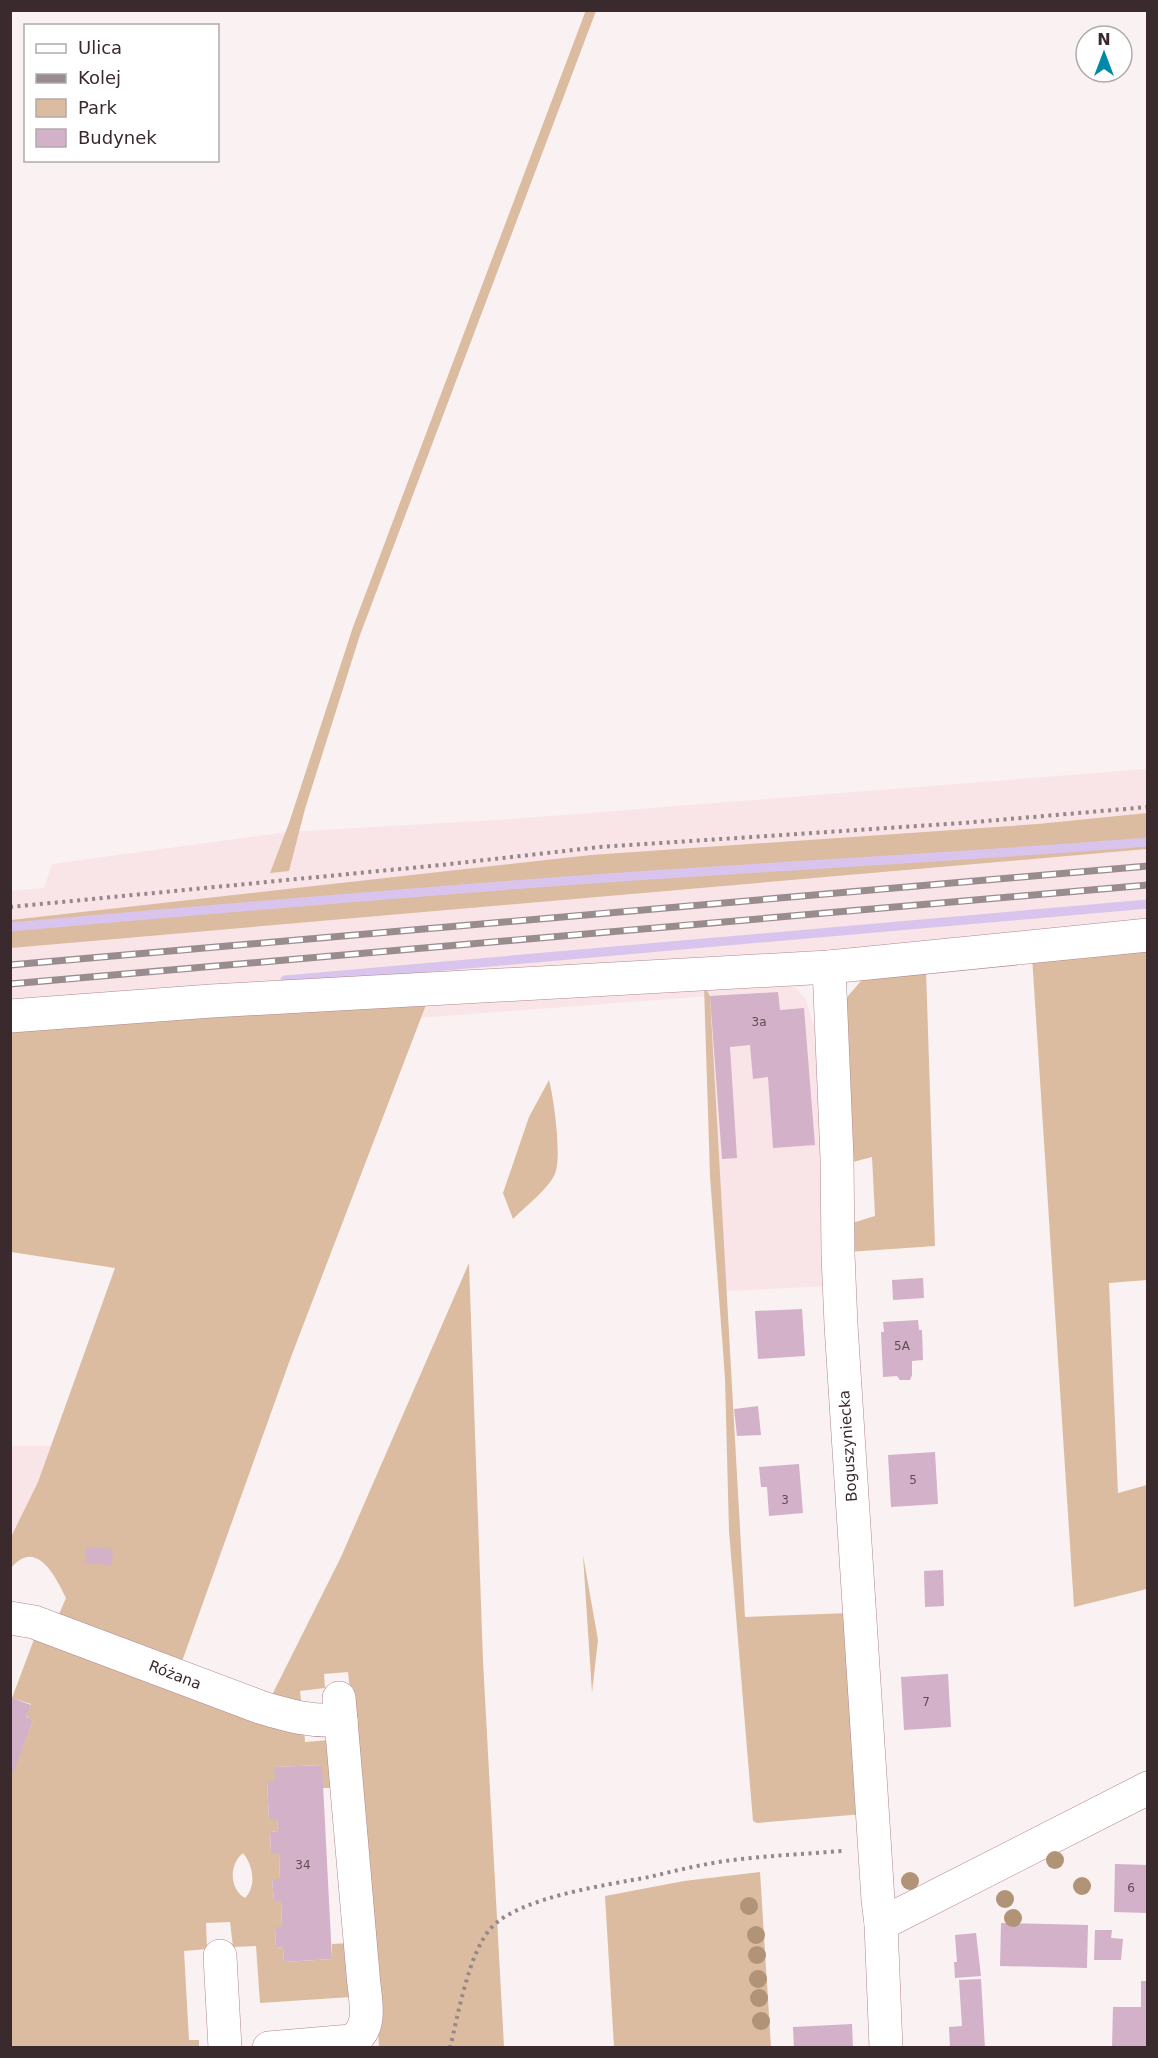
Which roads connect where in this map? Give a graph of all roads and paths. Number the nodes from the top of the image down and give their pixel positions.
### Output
1 (1148, 807) edge
2 (10, 907) edge
3 (1148, 935) edge
4 (829, 967) junction
5 (10, 1016) edge
6 (10, 1618) edge
7 (1148, 1788) edge
8 (875, 1848) junction
9 (881, 1924) junction
10 (220, 1956) dead end
11 (225, 2048) edge
12 (269, 2048) edge
13 (450, 2048) edge
14 (886, 2048) edge

1 - 2 path
3 - 4 street
4 - 5 street
4 - 8 street, Boguszyniecka
6 - 12 street, Różana
7 - 9 street
8 - 9 street, Boguszyniecka
8 - 13 path
9 - 14 street, Boguszyniecka
10 - 11 street

